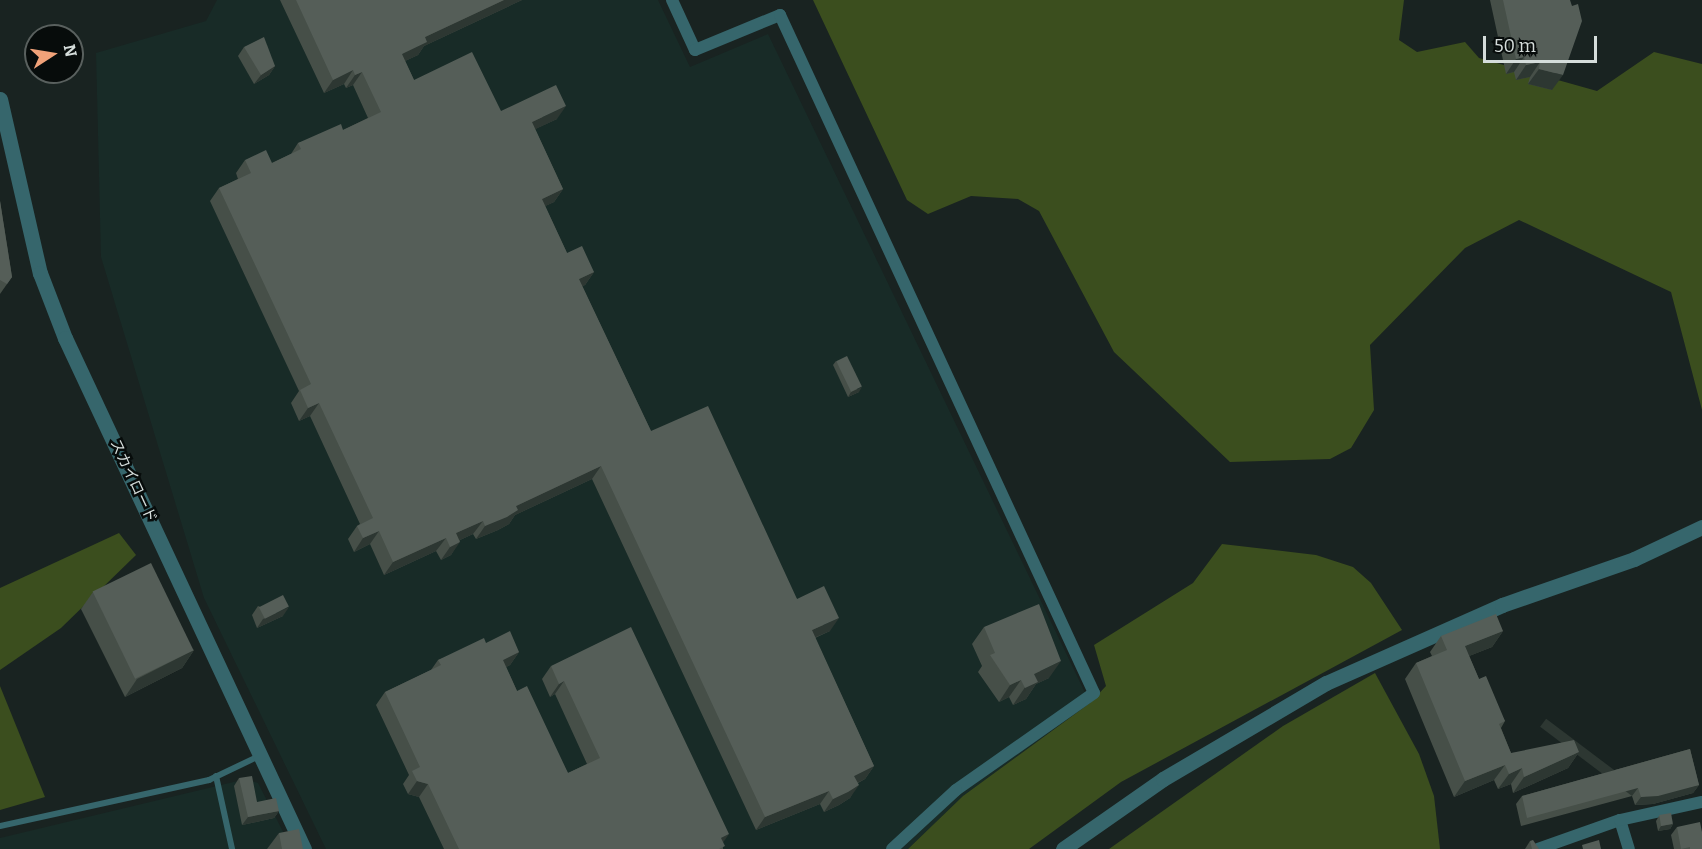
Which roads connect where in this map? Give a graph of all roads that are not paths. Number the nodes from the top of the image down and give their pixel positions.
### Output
1 (672, 0) edge
2 (0, 99) edge
3 (1702, 527) edge
4 (260, 755) junction
5 (216, 776) junction
6 (1702, 802) edge
7 (1620, 820) junction
8 (0, 826) edge
9 (232, 849) edge
10 (304, 849) edge
11 (892, 849) edge
12 (1063, 849) edge
13 (1538, 849) edge
14 (1629, 849) edge

1 - 11 street
2 - 4 street, スカイロード
3 - 12 street
4 - 5 lane
4 - 10 street, スカイロード
5 - 8 lane
5 - 9 lane
6 - 7 street
7 - 13 street
7 - 14 street

